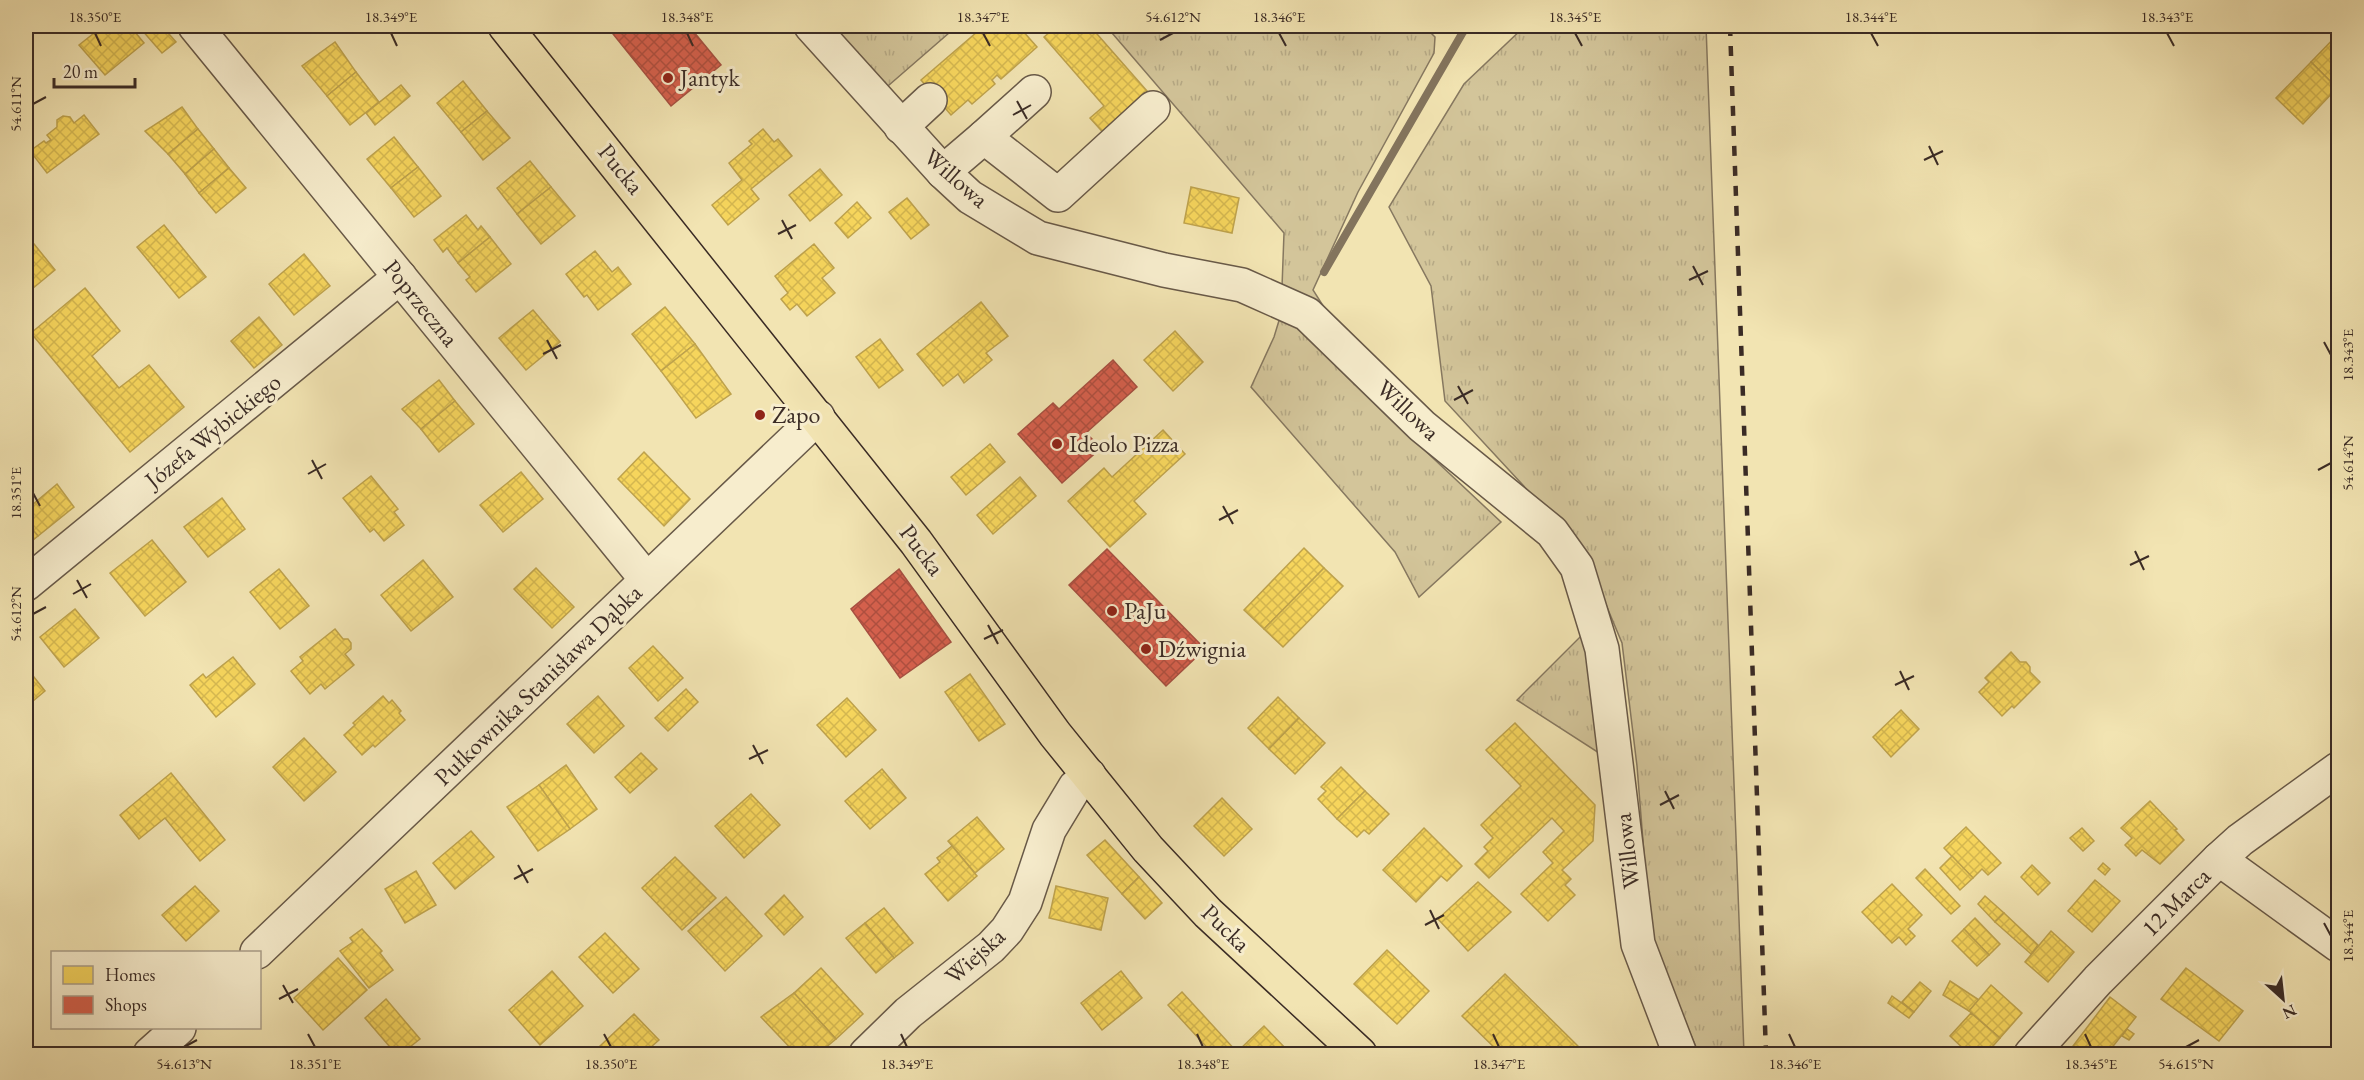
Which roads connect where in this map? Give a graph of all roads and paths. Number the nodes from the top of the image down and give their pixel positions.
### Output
1 (195, 26) edge
2 (505, 26) edge
3 (811, 26) edge
4 (1034, 92) dead end
5 (930, 100) dead end
6 (1153, 108) dead end
7 (901, 127) junction
8 (984, 137) junction
9 (943, 172) junction
10 (400, 277) junction
11 (818, 417) junction
12 (647, 580) junction
13 (26, 584) edge
14 (2338, 769) edge
15 (1089, 775) junction
16 (2219, 859) junction
17 (2338, 945) edge
18 (258, 951) edge
19 (178, 1029) edge
20 (150, 1054) edge
21 (866, 1054) edge
22 (1360, 1054) edge
23 (1680, 1054) edge
24 (2031, 1054) edge

1 - 10 street, Poprzeczna
2 - 11 main road, Pucka
3 - 7 street, Willowa
4 - 8 street
5 - 7 street
6 - 8 street
7 - 9 street, Willowa
8 - 9 street
9 - 23 street, Willowa
10 - 12 street, Poprzeczna
10 - 13 street, Józefa Wybickiego
11 - 12 street, Pułkownika Stanisława Dąbka
11 - 15 main road, Pucka
12 - 18 street, Pułkownika Stanisława Dąbka
14 - 16 street, 12 Marca
15 - 21 street, Wiejska
15 - 22 main road, Pucka
16 - 17 street
16 - 24 street, 12 Marca
19 - 20 street

